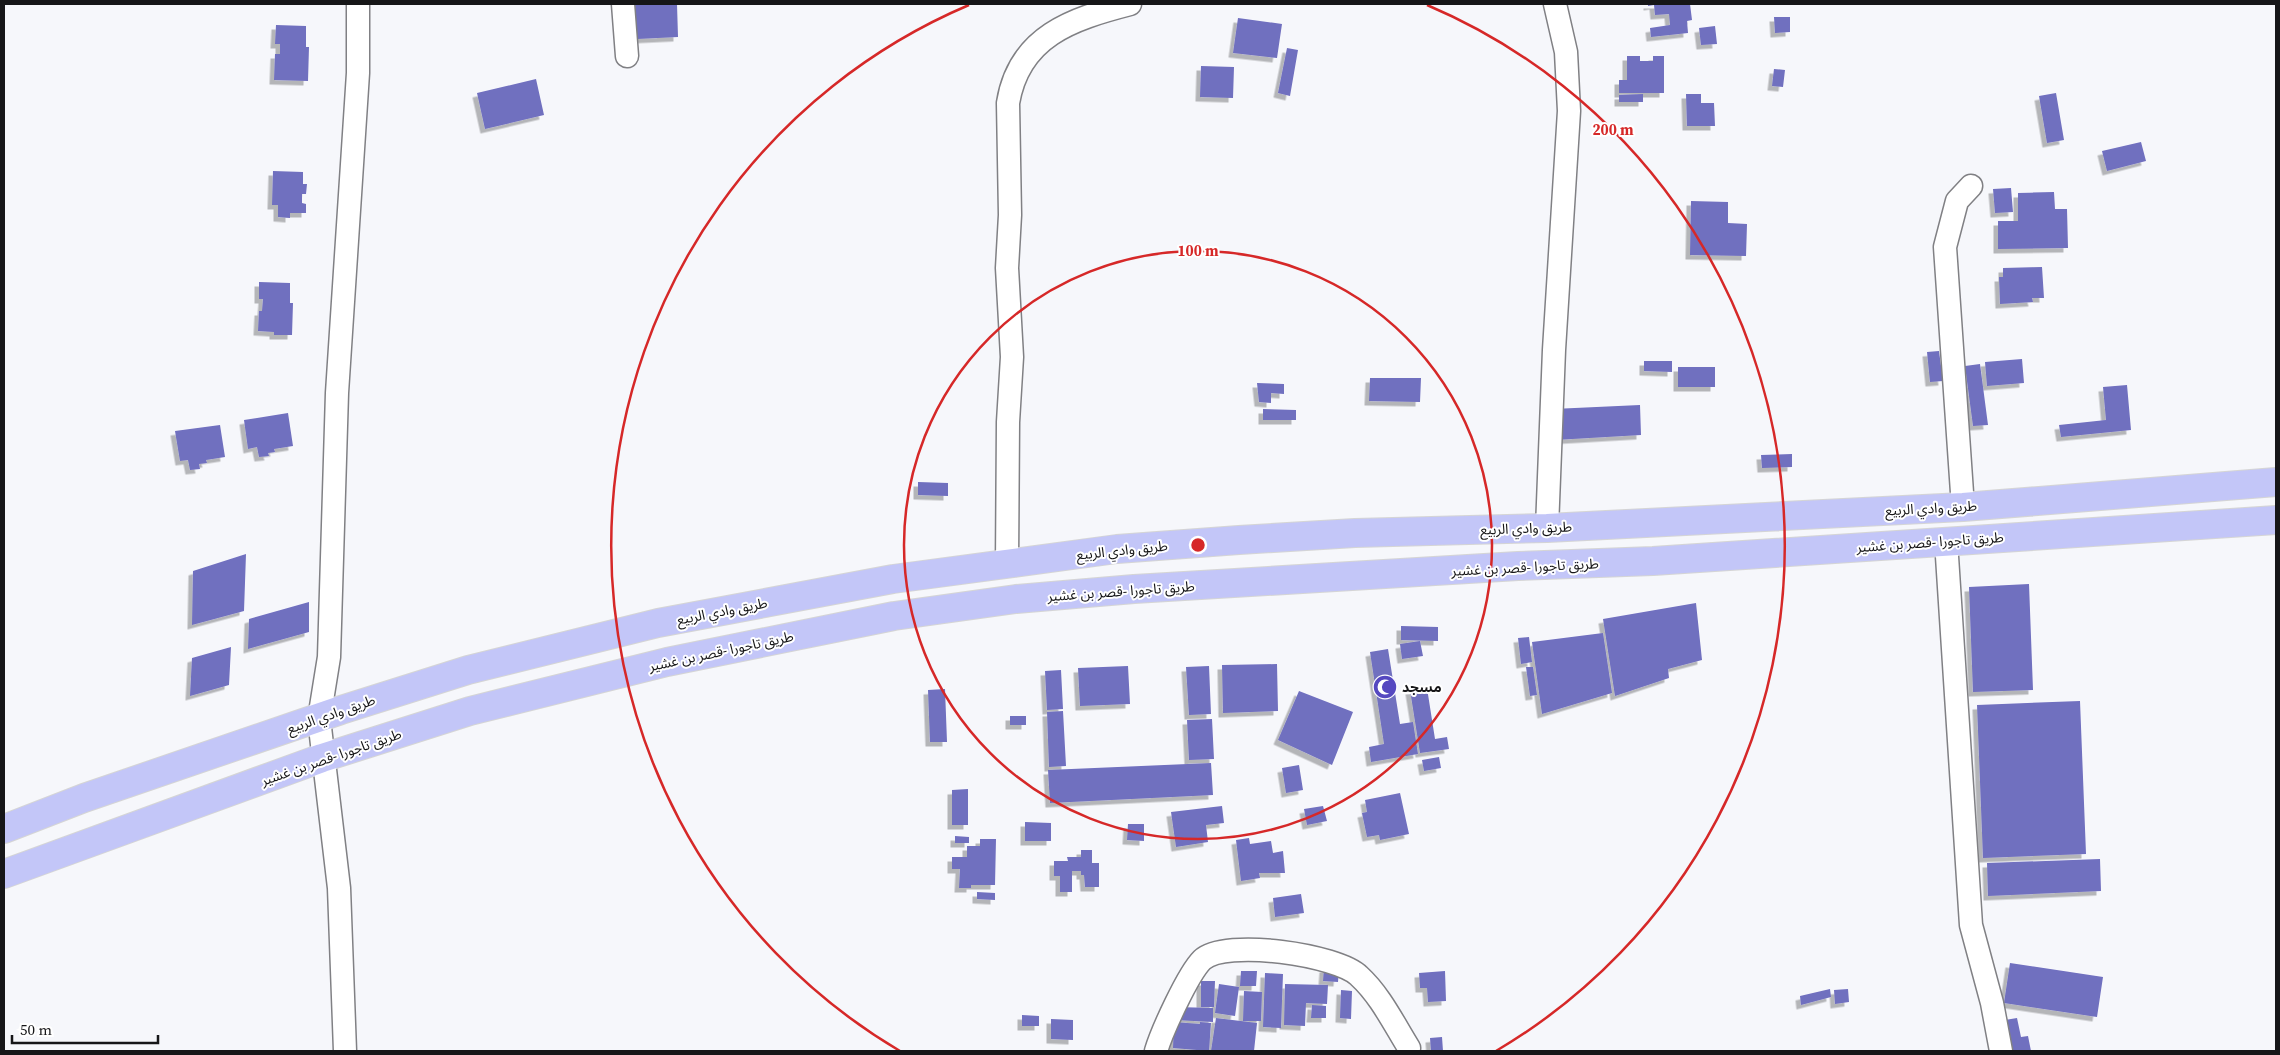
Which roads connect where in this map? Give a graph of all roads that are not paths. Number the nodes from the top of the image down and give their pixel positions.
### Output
1 (358, 4) edge
2 (623, 4) edge
3 (1130, 4) edge
4 (1555, 4) edge
5 (627, 56) dead end
6 (1971, 186) dead end
7 (2276, 482) edge
8 (1963, 507) junction
9 (2276, 520) edge
10 (1547, 528) junction
11 (1946, 541) junction
12 (1007, 564) junction
13 (319, 719) junction
14 (322, 758) junction
15 (4, 829) edge
16 (4, 874) edge
17 (1409, 1048) dead end
18 (345, 1051) edge
19 (1156, 1051) edge
20 (2001, 1051) edge

1 - 13 street
2 - 5 street
3 - 12 street
4 - 10 street
6 - 8 street
7 - 8 highway, طريق وادي الربيع
8 - 10 highway, طريق وادي الربيع
9 - 11 highway, طريق تاجورا -قصر بن غشير
10 - 12 highway, طريق وادي الربيع
11 - 14 highway, طريق تاجورا -قصر بن غشير
11 - 20 street
12 - 13 highway, طريق وادي الربيع
13 - 14 street
13 - 15 highway, طريق وادي الربيع
14 - 16 highway, طريق تاجورا -قصر بن غشير
14 - 18 street
17 - 19 street

